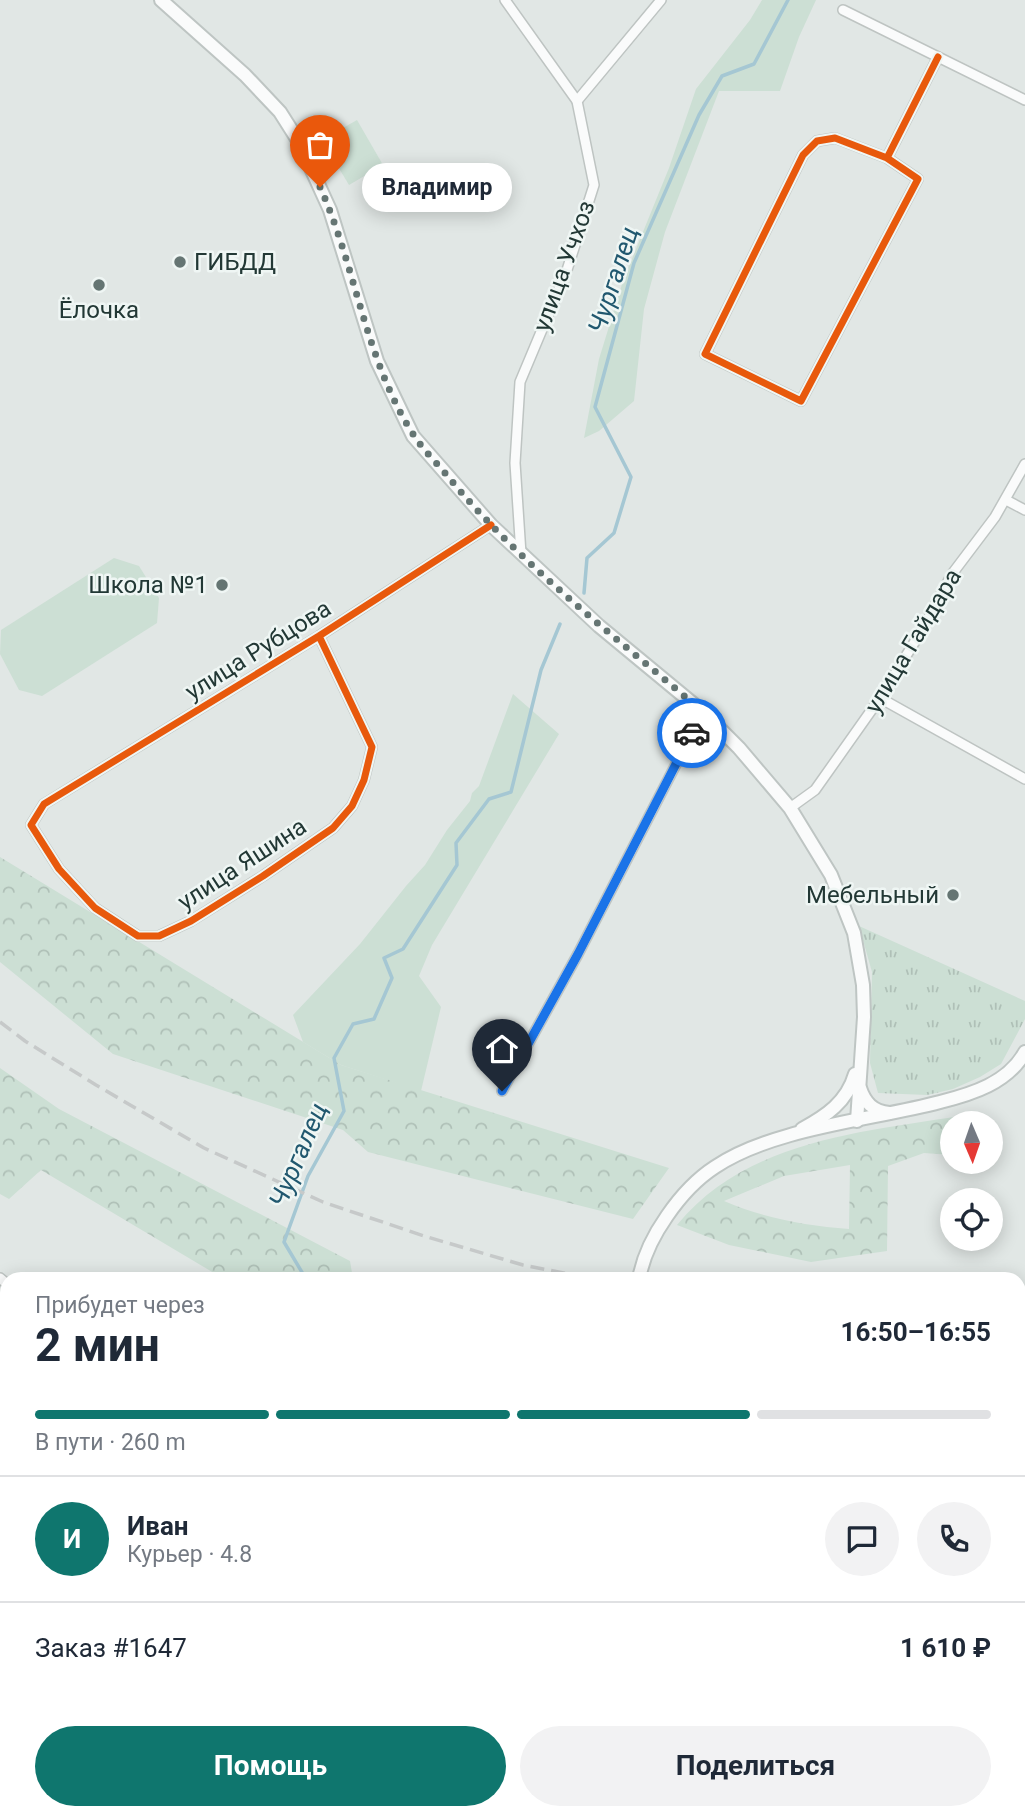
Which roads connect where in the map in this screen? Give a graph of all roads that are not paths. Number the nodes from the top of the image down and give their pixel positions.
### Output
1 (161, 0) edge
2 (505, 0) edge
3 (662, 0) edge
4 (843, 10) dead end
5 (938, 57) junction
6 (1025, 100) edge
7 (577, 101) junction
8 (887, 158) junction
9 (1025, 464) edge
10 (1006, 500) junction
11 (1025, 510) edge
12 (491, 525) junction
13 (521, 554) junction
14 (319, 636) junction
15 (880, 698) junction
16 (703, 712) junction
17 (1025, 779) edge
18 (44, 804) joint
19 (790, 808) junction
20 (1025, 1052) edge
21 (861, 1053) junction
22 (859, 1084) junction
23 (502, 1091) dead end
24 (893, 1114) junction
25 (856, 1121) junction
26 (792, 1135) junction
27 (641, 1272) edge

1 - 12 main road
2 - 7 street, улица Учхоз
3 - 7 street
4 - 5 street
5 - 6 street
5 - 8 street
7 - 13 street, улица Учхоз
8 - 8 street
9 - 10 street, улица Гайдара
10 - 11 street
10 - 15 street, улица Гайдара
12 - 13 main road
12 - 14 street, улица Рубцова
13 - 16 main road
14 - 18 street, улица Рубцова
14 - 18 street, улица Яшина
15 - 17 street
15 - 19 street, улица Гайдара
16 - 19 main road
16 - 23 street
19 - 21 main road
20 - 24 main road
21 - 22 main road
21 - 26 main road
22 - 24 main road
22 - 25 main road
24 - 25 main road
25 - 26 main road
26 - 27 main road

